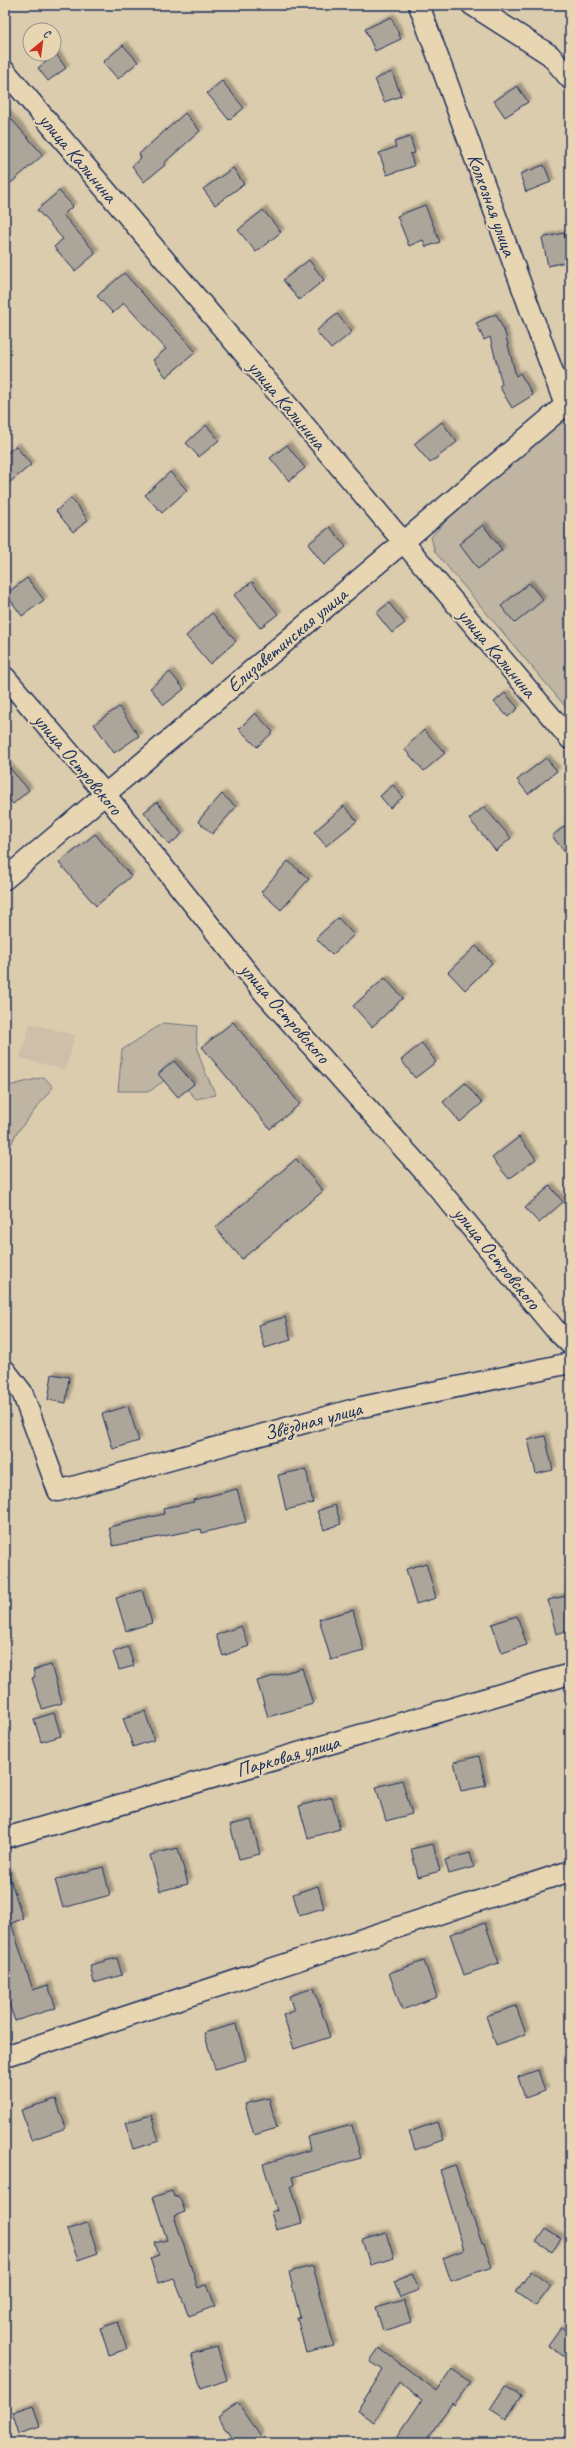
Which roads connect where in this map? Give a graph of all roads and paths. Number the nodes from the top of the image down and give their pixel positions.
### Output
1 (419, 5) edge
2 (472, 5) edge
3 (5, 71) edge
4 (570, 79) edge
5 (568, 403) edge
6 (403, 542) junction
7 (5, 677) edge
8 (570, 739) edge
9 (105, 794) junction
10 (5, 879) edge
11 (570, 1344) edge
12 (570, 1363) edge
13 (5, 1370) edge
14 (570, 1674) edge
15 (5, 1838) edge
16 (570, 1871) edge
17 (5, 2056) edge

1 - 5 street, Колхозная улица
2 - 4 street
3 - 6 street, улица Калинина
5 - 6 street, Елизаветинская улица
6 - 8 street, улица Калинина
6 - 9 street, Елизаветинская улица
7 - 9 street, улица Островского
9 - 10 street, Елизаветинская улица
9 - 11 street, улица Островского
12 - 13 street, Звёздная улица
14 - 15 street, Парковая улица
16 - 17 street

